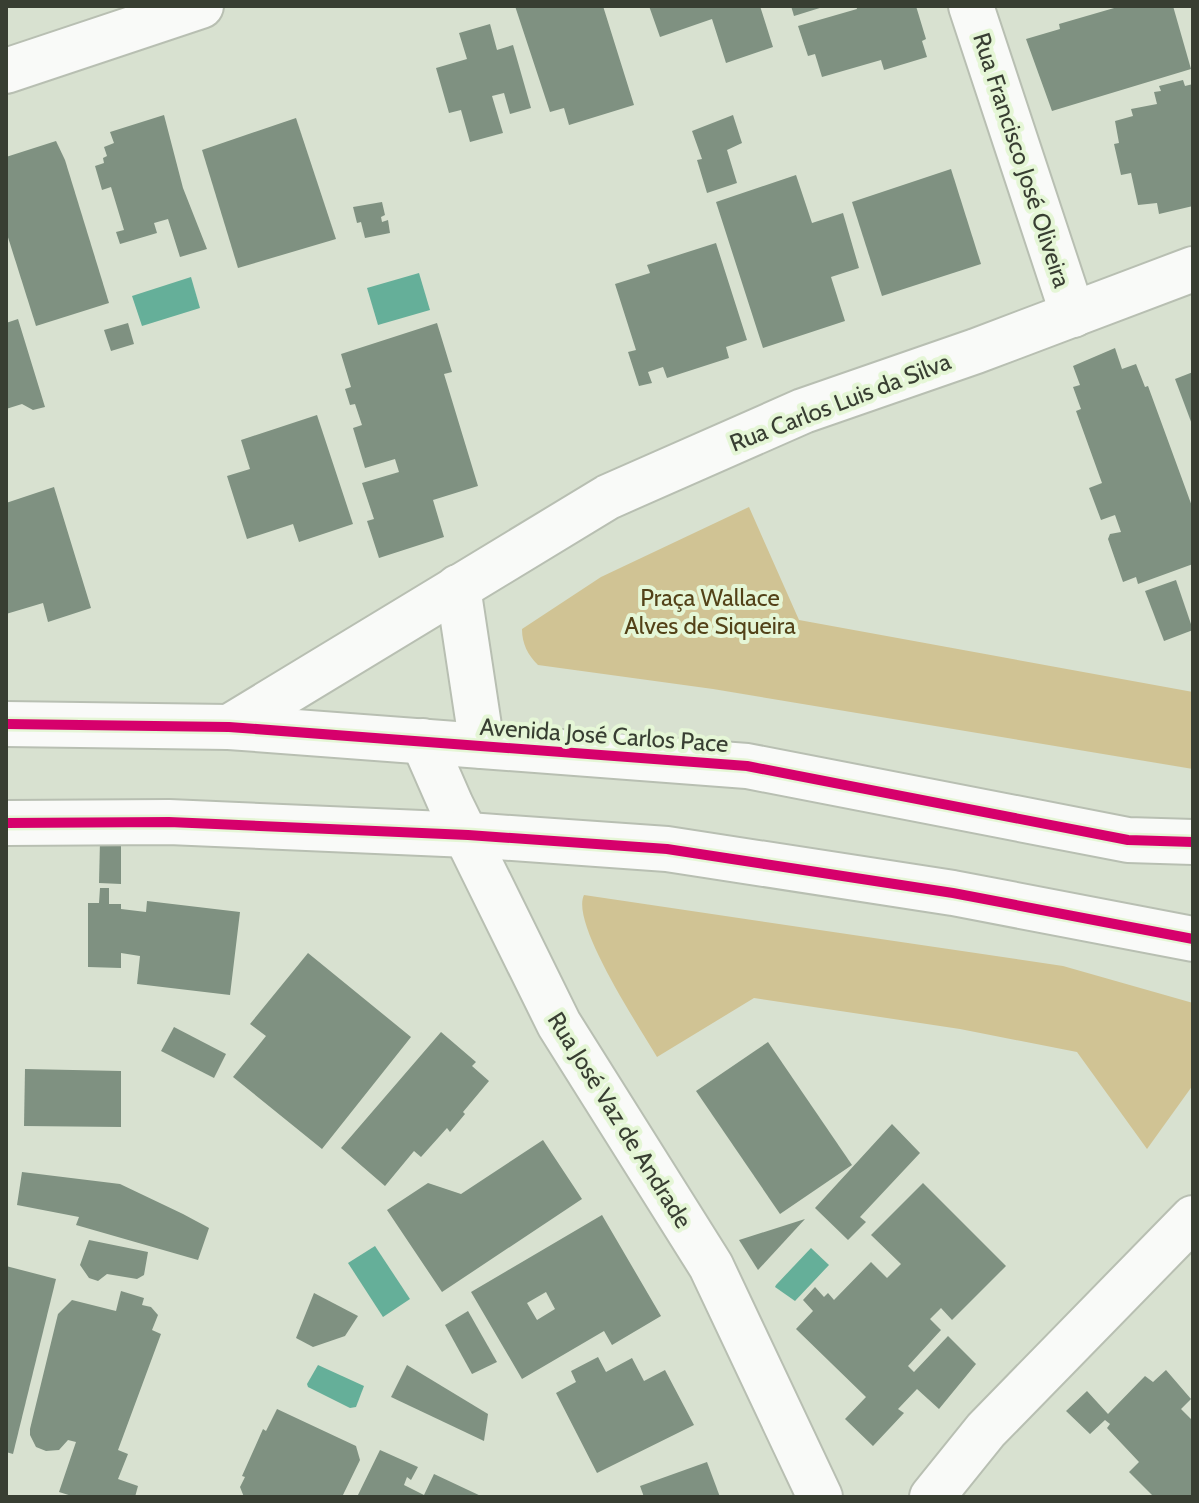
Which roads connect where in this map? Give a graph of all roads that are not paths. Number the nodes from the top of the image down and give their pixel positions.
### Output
1 (201, 6) edge
2 (971, 6) edge
3 (6, 71) edge
4 (1193, 269) edge
5 (1073, 315) junction
6 (458, 587) junction
7 (6, 724) edge
8 (229, 727) junction
9 (423, 741) junction
10 (482, 746) junction
11 (6, 823) edge
12 (468, 835) junction
13 (1193, 842) edge
14 (1193, 939) edge
15 (1192, 1221) edge
16 (820, 1497) edge
17 (932, 1497) edge

1 - 3 street
2 - 5 street, Rua Francisco José Oliveira
4 - 5 street, Rua Carlos Luis da Silva
5 - 6 street, Rua Carlos Luis da Silva
6 - 8 street, Rua Carlos Luis da Silva
6 - 10 street
7 - 8 street, Avenida José Carlos Pace
8 - 9 street, Avenida José Carlos Pace
9 - 10 street, Avenida José Carlos Pace
9 - 12 street, Rua José Vaz de Andrade
10 - 13 street, Avenida José Carlos Pace
11 - 12 street
12 - 14 street
12 - 16 street, Rua José Vaz de Andrade
15 - 17 street

